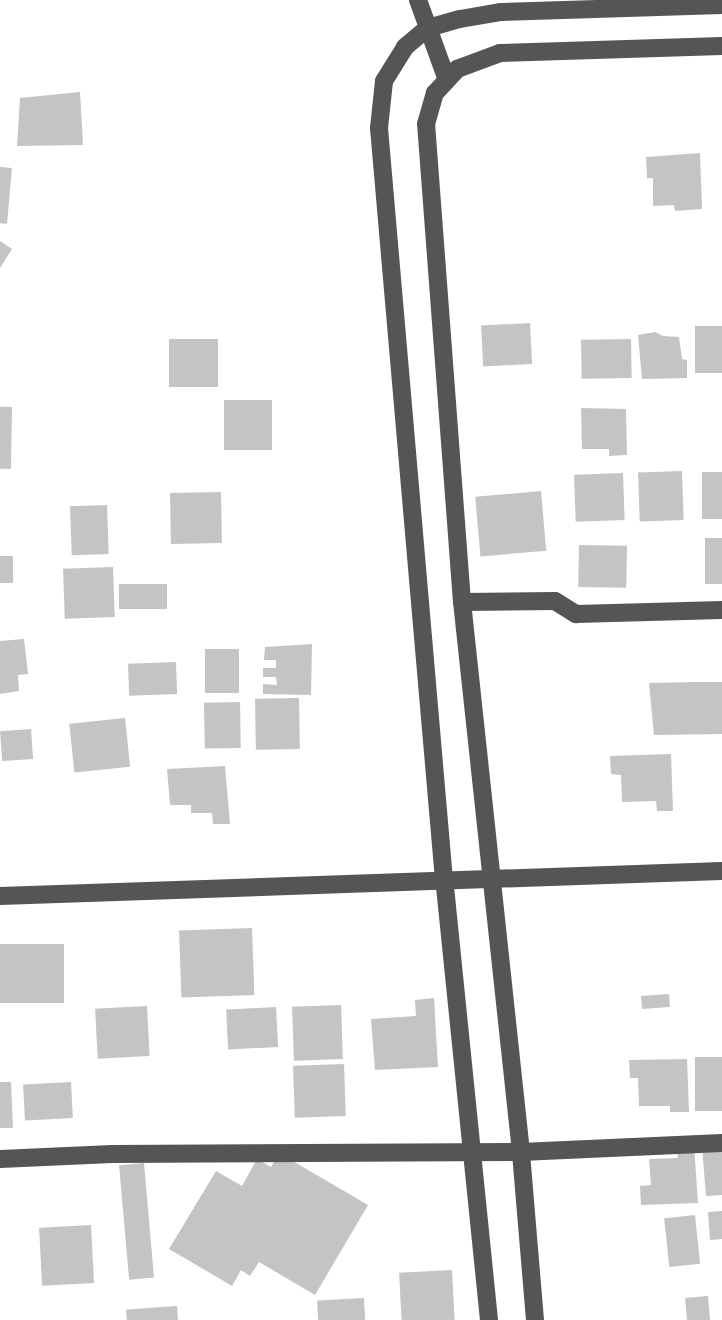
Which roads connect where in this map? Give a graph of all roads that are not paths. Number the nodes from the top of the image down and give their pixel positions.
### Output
1 (418, 0) edge
2 (722, 5) edge
3 (428, 28) junction
4 (722, 46) edge
5 (447, 80) junction
6 (462, 602) junction
7 (722, 610) edge
8 (722, 871) edge
9 (490, 878) junction
10 (444, 880) junction
11 (0, 895) edge
12 (722, 1143) edge
13 (474, 1150) junction
14 (521, 1152) junction
15 (0, 1158) edge
16 (489, 1320) edge
17 (535, 1320) edge

1 - 3 street
2 - 3 street
3 - 5 street
3 - 10 street
4 - 5 street
5 - 6 street
6 - 7 street
6 - 9 street
8 - 9 street
9 - 10 street
9 - 14 street
10 - 11 street
10 - 13 street
12 - 14 street
13 - 14 street
13 - 15 street
13 - 16 street
14 - 17 street

